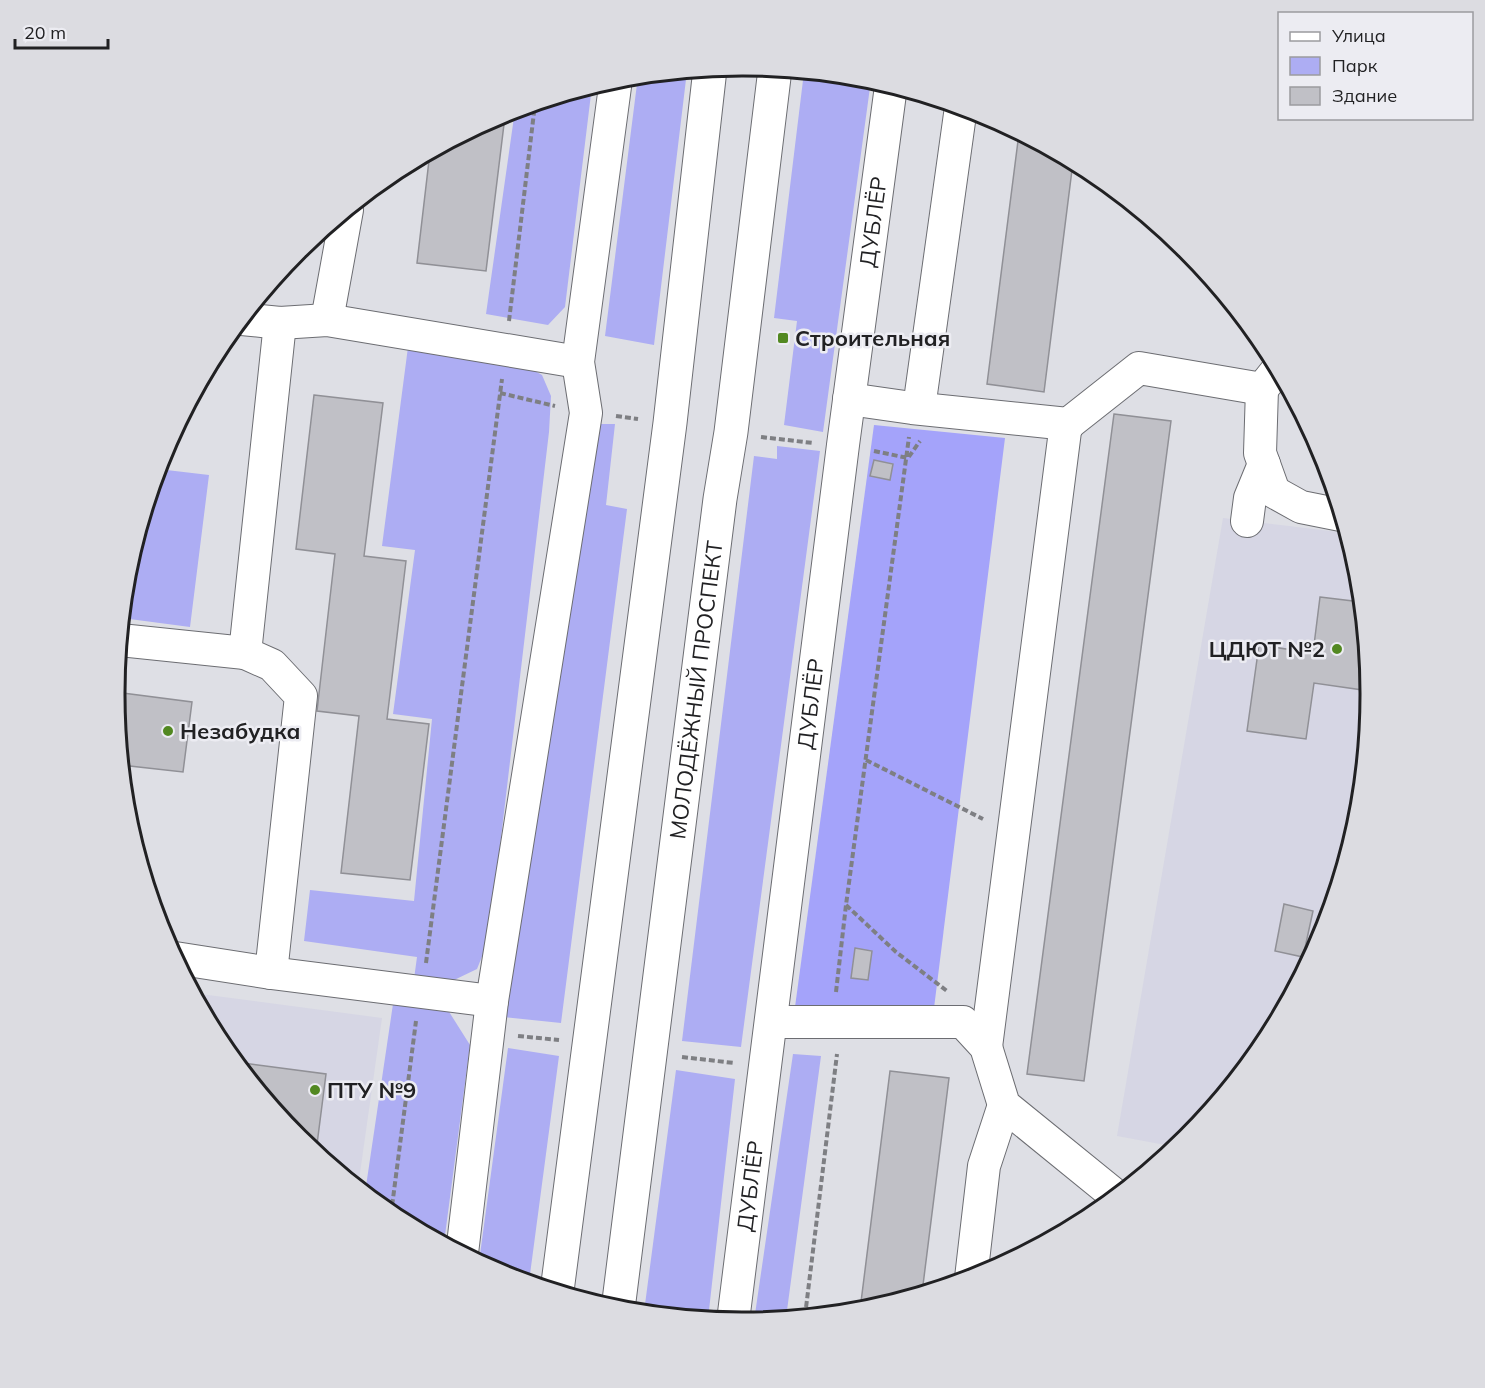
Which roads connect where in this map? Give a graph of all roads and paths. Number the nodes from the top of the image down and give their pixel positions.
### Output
1 (709, 78) edge
2 (774, 78) edge
3 (615, 90) edge
4 (890, 95) edge
5 (534, 113) edge
6 (960, 116) edge
7 (345, 222) edge
8 (252, 320) edge
9 (327, 320) junction
10 (280, 323) junction
11 (506, 350) junction
12 (578, 362) junction
13 (1270, 379) edge
14 (500, 393) junction
15 (849, 399) junction
16 (919, 408) junction
17 (586, 413) junction
18 (670, 423) junction
19 (1068, 424) junction
20 (1264, 464) junction
21 (1332, 513) edge
22 (1247, 521) dead end
23 (127, 641) edge
24 (245, 653) junction
25 (866, 760) dead end
26 (1014, 835) junction
27 (846, 905) dead end
28 (186, 960) edge
29 (271, 973) junction
30 (420, 991) junction
31 (948, 992) dead end
32 (492, 1001) junction
33 (771, 1022) junction
34 (840, 1024) junction
35 (987, 1047) junction
36 (1004, 1105) junction
37 (1109, 1190) edge
38 (393, 1202) edge
39 (463, 1245) edge
40 (972, 1267) edge
41 (558, 1283) edge
42 (619, 1299) edge
43 (806, 1308) edge
44 (734, 1312) edge

1 - 18 main road
2 - 42 main road, МОЛОДЁЖНЫЙ ПРОСПЕКТ
3 - 12 street
4 - 15 street, ДУБЛЁР
5 - 11 path
6 - 16 street
7 - 9 street
8 - 10 street
9 - 10 street
9 - 11 street
10 - 24 street
11 - 12 street
11 - 14 path
12 - 17 street
13 - 19 street
13 - 20 street
14 - 17 path
14 - 30 path
15 - 16 street
15 - 33 street, ДУБЛЁР
16 - 19 street
17 - 18 path
17 - 32 street
18 - 41 main road
19 - 26 street
20 - 21 street
20 - 22 street
23 - 24 street
24 - 29 street
25 - 26 path
26 - 35 street
27 - 31 path
28 - 29 street
29 - 30 street
30 - 32 street
30 - 38 path
32 - 39 street
33 - 34 street
33 - 44 street, ДУБЛЁР
34 - 35 street
34 - 43 path
35 - 36 street
36 - 37 street
36 - 40 street

